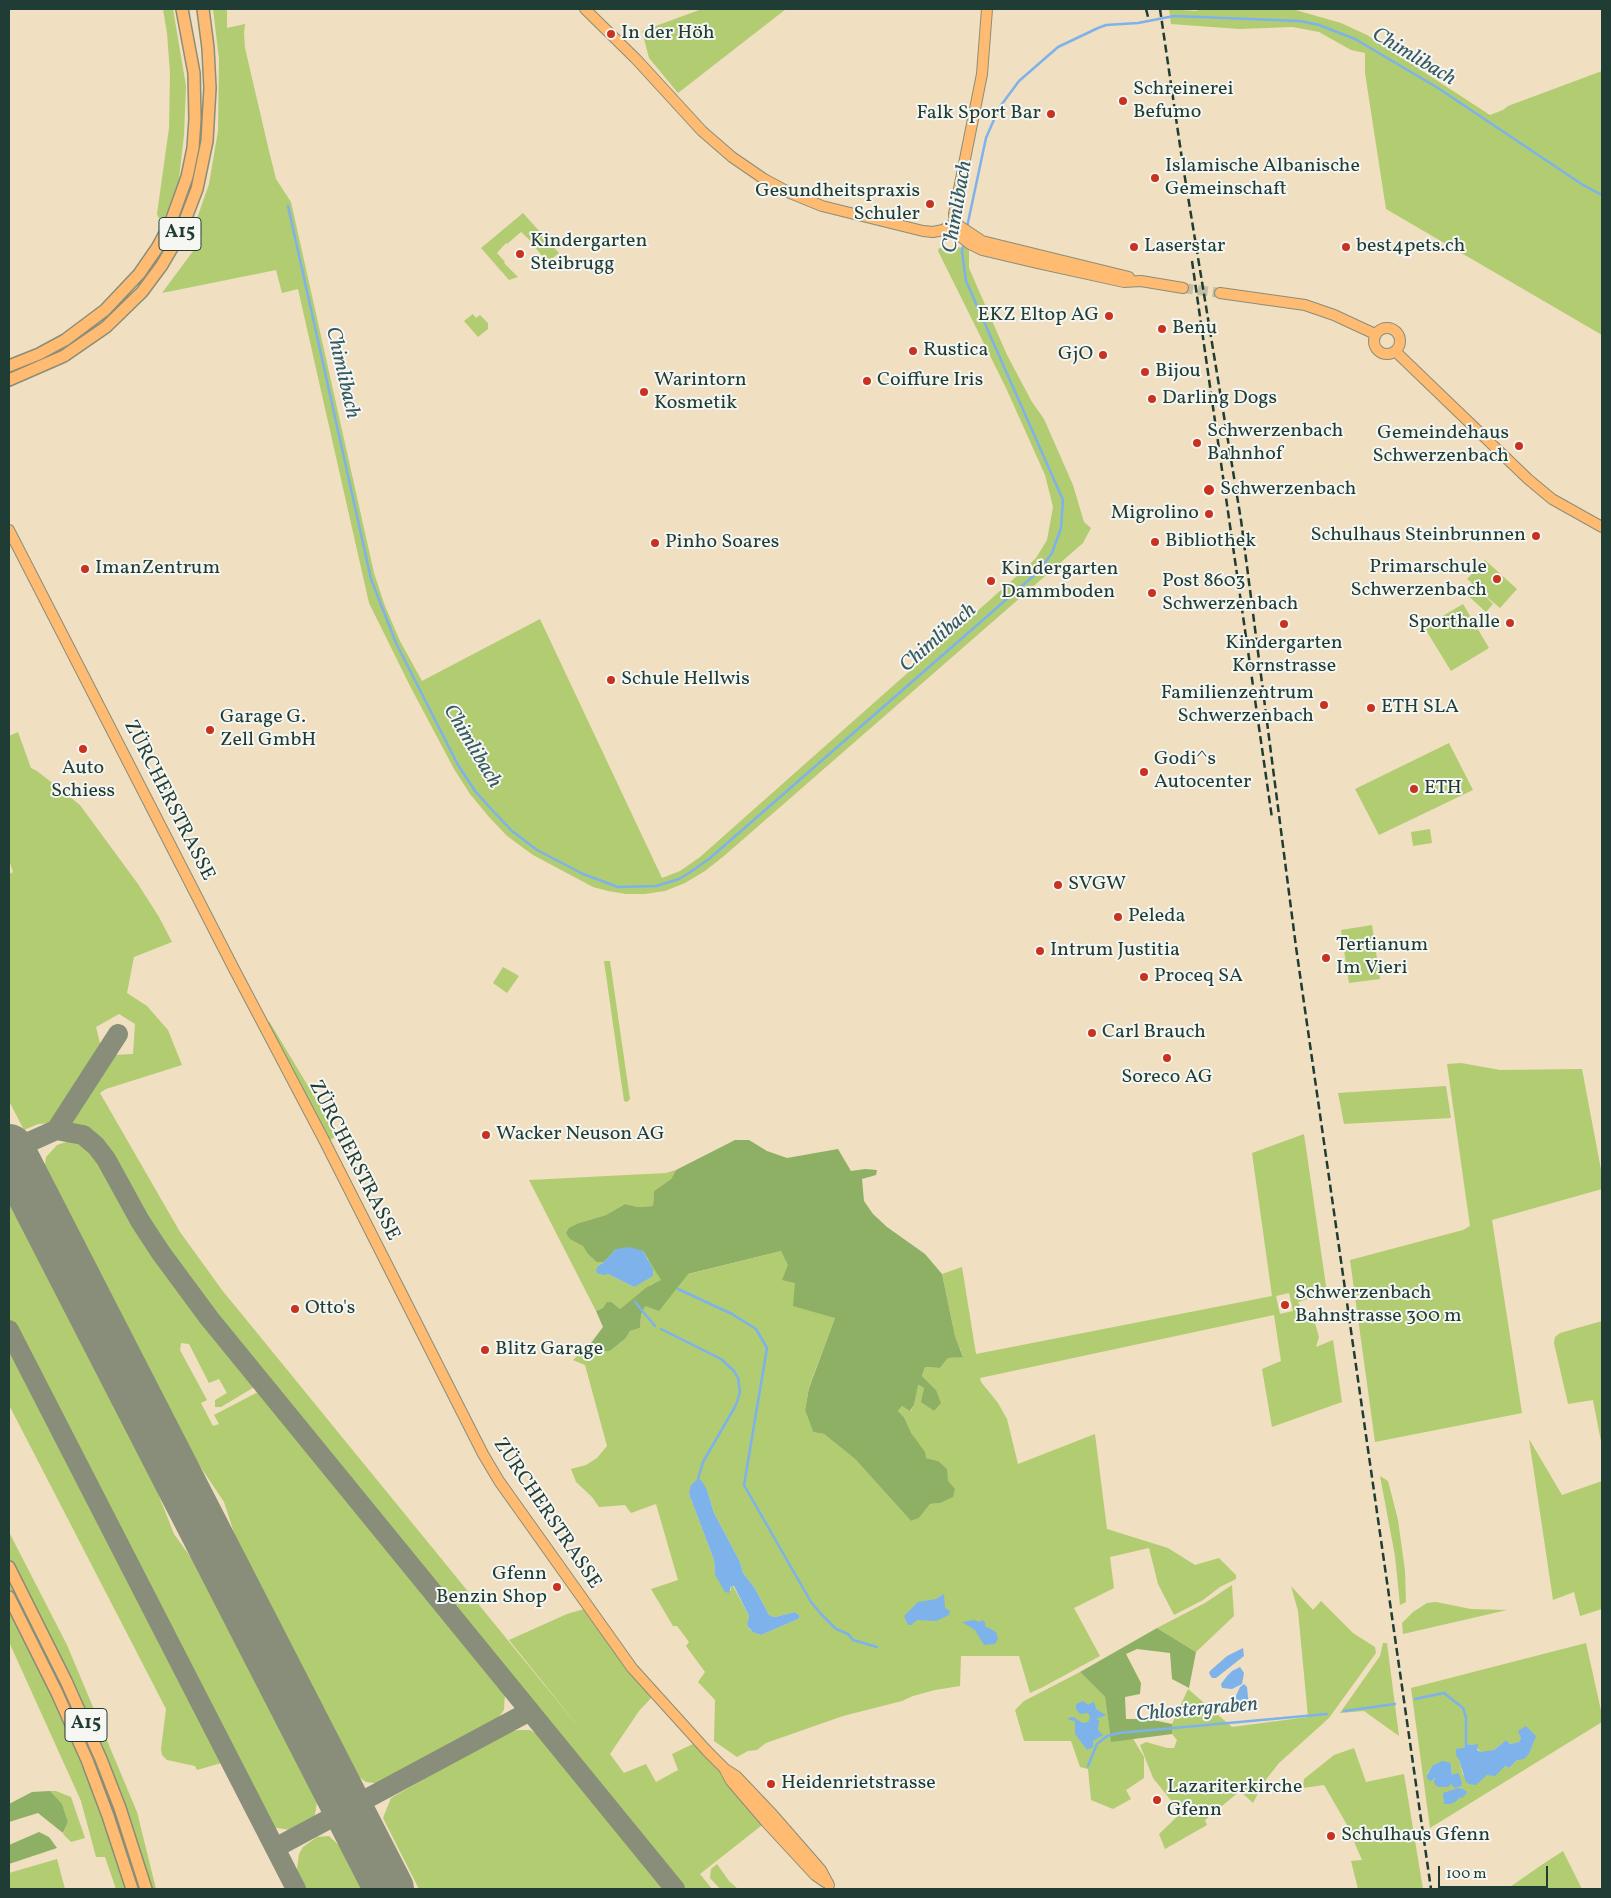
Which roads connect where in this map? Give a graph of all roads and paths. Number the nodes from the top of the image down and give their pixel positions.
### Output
1 (182, 9) edge
2 (203, 9) edge
3 (585, 9) edge
4 (987, 9) edge
5 (959, 228) junction
6 (1183, 288) tunnel mouth
7 (1220, 293) tunnel mouth
8 (1375, 334) junction
9 (1395, 351) junction
10 (9, 366) edge
11 (9, 380) edge
12 (1602, 527) edge
13 (9, 530) edge
14 (9, 1567) edge
15 (9, 1597) edge
16 (831, 1887) edge
17 (132, 1889) edge
18 (146, 1889) edge

1 - 10 highway, A15
2 - 11 highway, A15
3 - 5 main road
4 - 5 main road
5 - 6 main road
7 - 8 main road
8 - 9 main road
8 - 9 main road
9 - 12 main road
13 - 16 main road, ZÜRCHERSTRASSE
14 - 18 highway, A15
15 - 17 highway, A15

